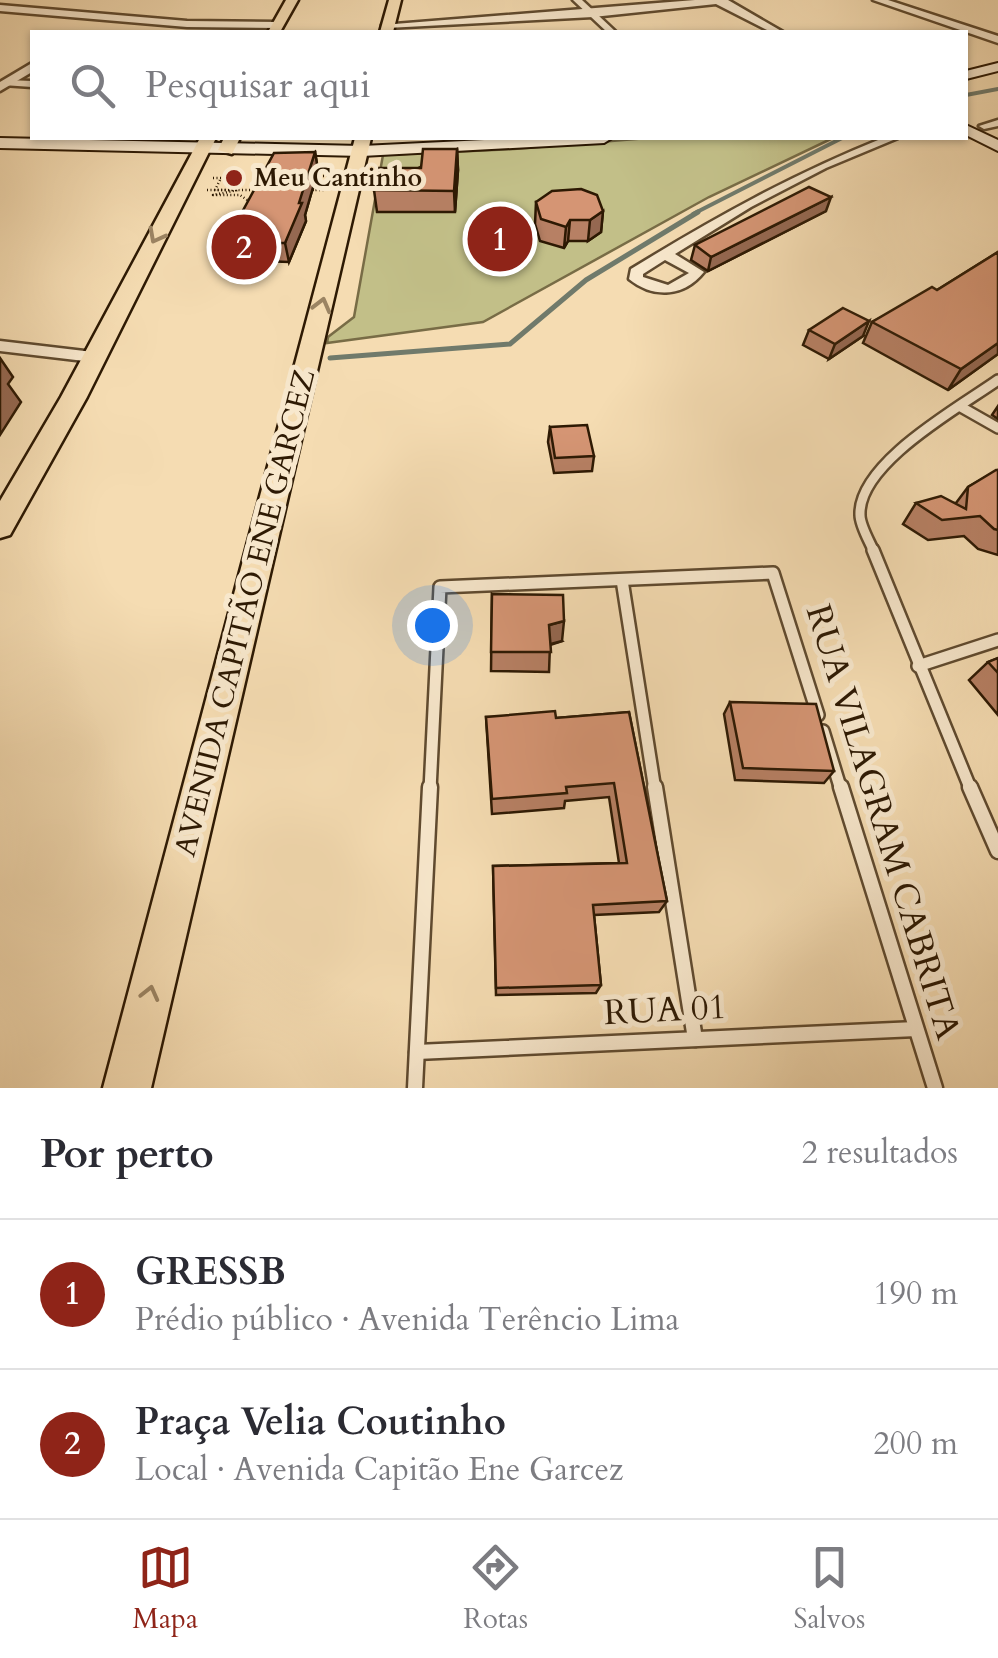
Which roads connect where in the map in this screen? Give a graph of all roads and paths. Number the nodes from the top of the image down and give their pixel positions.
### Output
1 (292, 0) edge
2 (396, 0) edge
3 (578, 0) edge
4 (719, 0) edge
5 (878, 0) edge
6 (0, 8) edge
7 (128, 10) dead end
8 (593, 14) junction
9 (112, 19) junction
10 (276, 29) edge
11 (386, 29) edge
12 (93, 30) edge
13 (610, 30) edge
14 (774, 30) edge
15 (998, 40) edge
16 (998, 67) edge
17 (30, 68) edge
18 (968, 74) edge
19 (998, 78) edge
20 (30, 84) edge
21 (3, 85) edge
22 (968, 86) edge
23 (998, 123) edge
24 (984, 126) dead end
25 (968, 130) edge
26 (0, 132) edge
27 (30, 134) edge
28 (160, 140) edge
29 (403, 140) edge
30 (507, 140) edge
31 (887, 140) edge
32 (0, 142) edge
33 (205, 142) edge
34 (229, 143) edge
35 (362, 143) edge
36 (998, 146) edge
37 (328, 176) dead end
38 (213, 178) dead end
39 (208, 190) dead end
40 (325, 190) dead end
41 (262, 192) junction
42 (240, 195) junction
43 (247, 200) junction
44 (239, 246) edge
45 (667, 255) dead end
46 (232, 260) dead end
47 (0, 346) edge
48 (92, 357) junction
49 (998, 380) edge
50 (961, 407) junction
51 (998, 428) edge
52 (0, 528) edge
53 (622, 580) junction
54 (998, 640) edge
55 (918, 666) junction
56 (998, 851) edge
57 (916, 1028) junction
58 (695, 1039) junction
59 (416, 1052) junction
60 (127, 1088) edge
61 (415, 1088) edge
62 (935, 1088) edge

1 - 10 main road
2 - 11 main road
3 - 8 street
4 - 8 street
4 - 14 street
5 - 15 street
6 - 9 street
7 - 9 street
8 - 11 street
8 - 13 street
9 - 10 street
9 - 12 street
16 - 18 main road
17 - 21 street
19 - 22 main road
20 - 21 street
23 - 24 street
25 - 36 main road
26 - 27 main road
28 - 33 main road
29 - 35 main road
30 - 35 main road
31 - 45 street
32 - 33 main road
33 - 34 main road
33 -> 48 main road
34 - 35 main road
60 -> 35 main road, AVENIDA CAPITÃO ENE GARCEZ
37 - 40 path, bridge
38 - 42 path, bridge
39 - 41 path
41 - 42 path, bridge
41 - 43 path, bridge
41 - 43 path, bridge
42 - 43 path, bridge
44 - 46 path
47 - 48 street
48 - 52 main road
49 - 50 lane
50 - 51 lane
50 - 55 lane
53 - 57 lane, RUA VILAGRAM CABRITA
53 - 58 lane
53 - 59 lane
54 - 55 lane
55 - 56 lane
57 - 58 lane, RUA 01
57 - 62 lane, RUA VILAGRAM CABRITA
58 - 59 lane, RUA 01
59 - 61 lane

